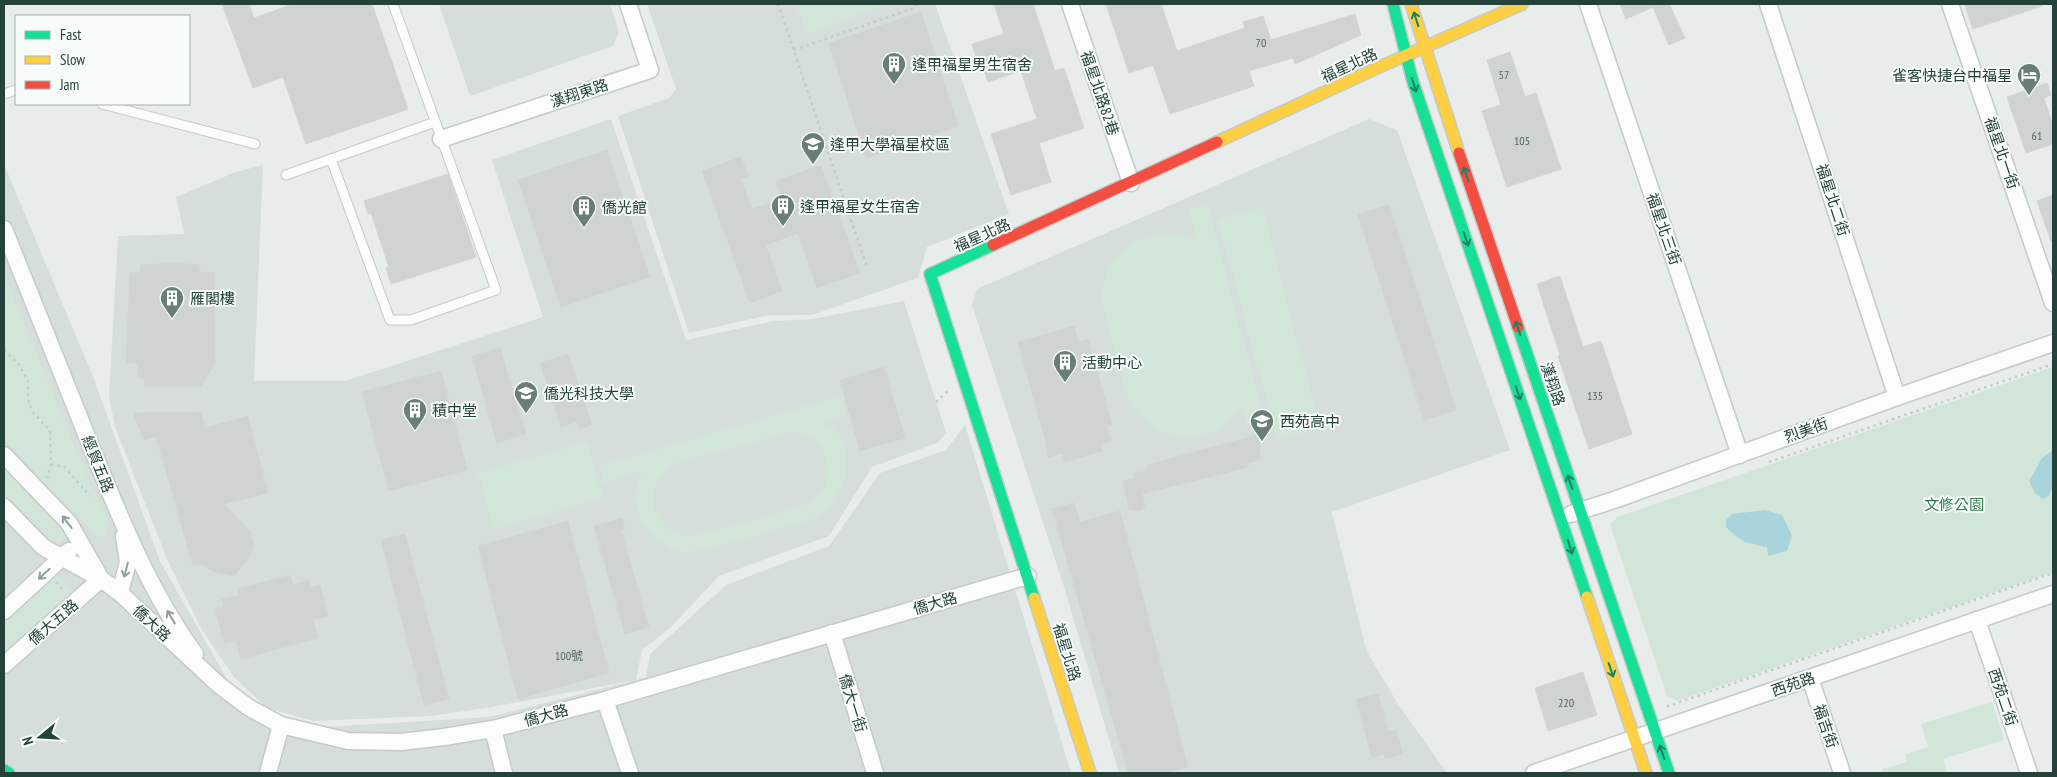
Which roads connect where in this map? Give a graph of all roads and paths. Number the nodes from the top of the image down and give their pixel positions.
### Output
1 (393, 4) edge
2 (628, 4) edge
3 (778, 4) edge
4 (917, 4) edge
5 (1070, 4) edge
6 (1393, 4) edge
7 (1411, 4) edge
8 (1522, 4) edge
9 (1588, 4) edge
10 (1768, 4) edge
11 (1950, 4) edge
12 (1425, 47) junction
13 (794, 50) junction
14 (1405, 56) junction
15 (106, 105) edge
16 (435, 122) junction
17 (441, 139) junction
18 (255, 144) dead end
19 (331, 160) junction
20 (286, 175) dead end
21 (1131, 183) junction
22 (4, 229) edge
23 (867, 267) dead end
24 (2053, 302) edge
25 (2053, 343) edge
26 (4, 350) edge
27 (2053, 364) edge
28 (1897, 397) junction
29 (1740, 455) junction
30 (4, 456) edge
31 (1765, 463) dead end
32 (51, 464) junction
33 (47, 478) dead end
34 (90, 496) dead end
35 (4, 507) edge
36 (118, 512) junction
37 (1580, 512) junction
38 (1560, 517) junction
39 (80, 541) junction
40 (62, 557) junction
41 (2053, 574) edge
42 (1028, 576) junction
43 (54, 579) dead end
44 (101, 579) junction
45 (120, 593) junction
46 (2053, 594) edge
47 (70, 597) dead end
48 (4, 611) edge
49 (1976, 620) junction
50 (832, 633) junction
51 (4, 665) edge
52 (1810, 678) junction
53 (219, 686) junction
54 (605, 700) junction
55 (1663, 702) dead end
56 (281, 726) junction
57 (493, 729) junction
58 (1654, 732) junction
59 (1634, 738) junction
60 (4, 770) edge
61 (9, 773) edge
62 (268, 773) edge
63 (504, 773) edge
64 (630, 773) edge
65 (874, 773) edge
66 (1090, 773) edge
67 (1534, 773) edge
68 (1646, 773) edge
69 (1669, 773) edge
70 (1842, 773) edge
71 (2029, 773) edge

1 - 16 lane
2 - 17 street, 漢翔東路
3 - 13 path
4 - 13 path
5 - 21 street, 福星北路82巷
6 - 14 street
12 -> 7 street, 漢翔路
8 - 12 street, 福星北路
9 - 29 street, 福星北三街
10 - 28 street, 福星北二街
11 - 24 street, 福星北一街
12 - 14 street, 福星北路
37 -> 12 street, 漢翔路
13 - 23 path
14 - 21 street, 福星北路
14 -> 38 street
15 - 18 lane
16 - 17 lane
16 - 19 lane
17 - 19 lane
19 - 20 lane
21 - 42 street, 福星北路
22 - 36 street, 經貿五路
25 - 28 street, 烈美街
26 - 32 path
27 - 31 path
28 - 29 street, 烈美街
29 - 37 street, 烈美街
39 -> 30 street, 僑大路
32 - 33 path
32 - 34 path
35 - 40 street, 僑大路
36 -> 45 street
53 -> 36 street, 經貿五路
37 - 38 street, 烈美街
37 - 58 street, 漢翔路
38 -> 59 street
39 - 40 street
39 - 44 street, 僑大路
40 - 44 street, 僑大路
40 -> 48 street
41 - 55 path
42 - 50 street, 僑大路
42 - 66 street, 福星北路
43 - 47 path
44 - 45 street, 僑大路
44 - 51 street, 僑大五路
45 - 53 street, 僑大路
46 - 49 street, 西苑路
49 - 52 street, 西苑路
49 - 71 street, 西苑二街
50 - 54 street, 僑大路
50 - 65 street, 僑大一街
52 - 58 street, 西苑路
52 - 70 street, 福吉街
53 - 56 street, 僑大路
54 - 57 street, 僑大路
54 - 64 street
56 - 57 street, 僑大路
56 - 62 street
57 - 63 street
58 - 59 street, 西苑路
69 -> 58 street, 漢翔路
59 - 67 street, 西苑路
59 - 68 street
60 - 61 street

